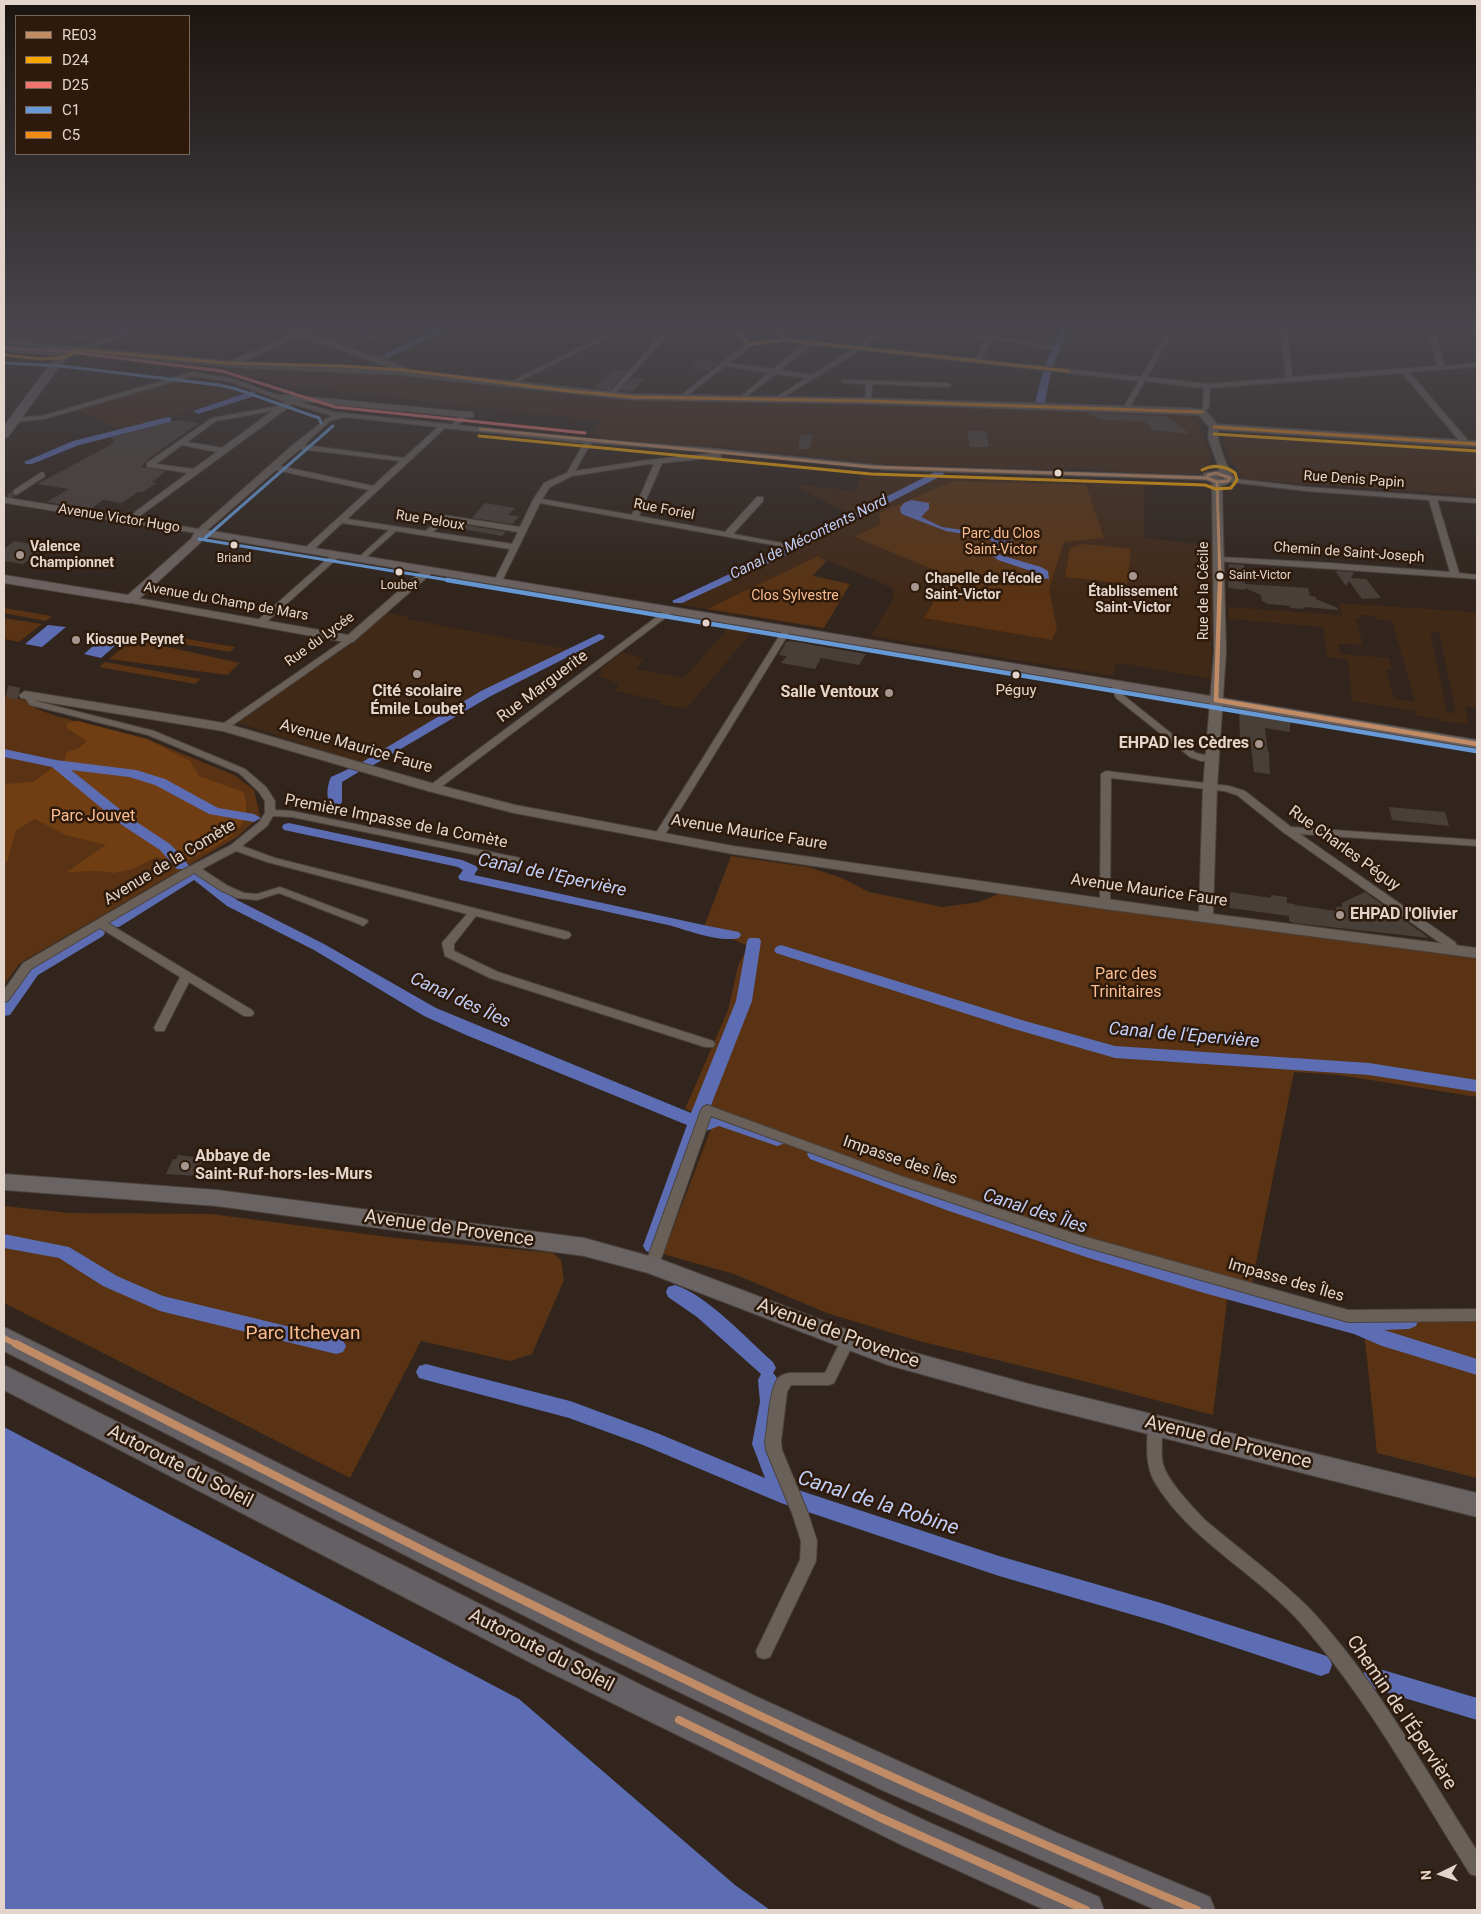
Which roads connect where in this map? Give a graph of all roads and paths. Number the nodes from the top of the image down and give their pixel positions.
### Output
1 (38, 418) edge
2 (218, 418) edge
3 (267, 418) edge
4 (334, 418) edge
5 (366, 418) edge
6 (461, 418) edge
7 (1206, 418) edge
8 (1448, 418) edge
9 (14, 420) joint
10 (328, 420) joint
11 (456, 424) dead end
12 (443, 426) junction
13 (1213, 431) junction
14 (4, 434) edge
15 (588, 441) junction
16 (180, 444) junction
17 (1472, 444) edge
18 (297, 446) junction
19 (224, 451) junction
20 (724, 452) junction
21 (406, 460) junction
22 (659, 461) junction
23 (274, 467) junction
24 (196, 472) junction
25 (570, 474) junction
26 (42, 475) dead end
27 (1220, 476) junction
28 (374, 489) junction
29 (16, 492) tunnel mouth
30 (1432, 498) junction
31 (5, 499) edge
32 (760, 499) dead end
33 (537, 500) junction
34 (1477, 502) edge
35 (636, 517) junction
36 (341, 520) junction
37 (134, 521) junction
38 (395, 528) junction
39 (522, 530) junction
40 (200, 532) junction
41 (428, 533) junction
42 (728, 534) junction
43 (787, 546) dead end
44 (514, 547) junction
45 (308, 550) junction
46 (337, 555) junction
47 (1220, 558) junction
48 (362, 559) junction
49 (429, 570) junction
50 (4, 571) edge
51 (1456, 575) junction
52 (1477, 577) edge
53 (4, 579) edge
54 (498, 581) junction
55 (126, 595) junction
56 (670, 610) junction
57 (260, 623) junction
58 (787, 630) junction
59 (350, 639) junction
60 (1116, 684) junction
61 (26, 695) joint
62 (1216, 700) junction
63 (224, 727) junction
64 (1477, 744) edge
65 (1212, 760) junction
66 (1210, 787) junction
67 (433, 788) junction
68 (270, 813) junction
69 (1287, 830) junction
70 (660, 836) junction
71 (1477, 844) edge
72 (235, 847) junction
73 (516, 860) dead end
74 (194, 868) junction
75 (1104, 904) junction
76 (474, 912) junction
77 (1206, 917) junction
78 (363, 922) dead end
79 (101, 924) junction
80 (565, 935) dead end
81 (1452, 950) junction
82 (1477, 953) edge
83 (187, 975) junction
84 (4, 998) edge
85 (248, 1013) dead end
86 (160, 1028) dead end
87 (709, 1044) dead end
88 (4, 1182) edge
89 (4, 1195) edge
90 (195, 1196) junction
91 (652, 1264) junction
92 (1477, 1315) edge
93 (4, 1338) edge
94 (848, 1340) junction
95 (4, 1377) edge
96 (1155, 1425) junction
97 (1477, 1505) edge
98 (764, 1651) dead end
99 (1477, 1867) edge
100 (1086, 1910) edge
101 (1197, 1910) edge

1 - 9 street, Rue Denis Papin
2 - 16 street
3 - 19 street
4 - 10 street, Rue Denis Papin
5 - 12 street, Rue Denis Papin
6 - 11 street
7 - 13 street
8 - 17 street
9 - 14 main road
10 - 18 street
12 - 15 street, Rue Denis Papin
12 - 21 street
13 - 17 street
13 - 27 street, Rue de la Cécile
15 - 20 street, Rue Denis Papin
15 - 25 street
16 - 19 street
16 - 24 street
18 - 21 street
18 - 23 street
19 - 24 street
20 - 22 street
20 - 27 street, Rue Denis Papin
21 - 28 street
22 - 25 street
22 - 35 street
23 - 28 street
23 - 40 street
24 - 37 street
25 - 33 street
26 - 29 street
27 - 30 street, Rue Denis Papin
27 - 47 street, Rue de la Cécile
28 - 36 street
30 - 34 street, Rue Denis Papin
30 - 51 street
31 - 37 street, Avenue Victor Hugo
32 - 42 street
33 - 35 street, Rue Foriel
33 - 39 street
35 - 42 street, Rue Foriel
36 - 38 street, Rue Peloux
36 - 45 street
37 - 40 street, Avenue Victor Hugo
38 - 41 street, Rue Peloux
38 - 48 street
39 - 41 street
39 - 44 street
40 - 45 main road, Avenue Victor Hugo
40 - 55 main road
41 - 44 street, Rue Peloux
42 - 43 street, Rue Foriel
44 - 54 street
45 - 46 main road, Avenue Victor Hugo
46 - 48 main road, Avenue Victor Hugo
46 - 57 street
47 - 51 street, Chemin de Saint-Joseph
47 - 62 street, Rue de la Cécile
48 - 49 main road, Avenue Victor Hugo
49 - 54 main road, Avenue Victor Hugo
49 - 59 street, Rue du Lycée
50 - 55 main road
51 - 52 street, Chemin de Saint-Joseph
53 - 55 main road
54 - 56 main road, Avenue Victor Hugo
55 - 57 street, Avenue du Champ de Mars
56 - 58 main road, Avenue Victor Hugo
56 - 67 street, Rue Marguerite
57 - 59 street, Avenue du Champ de Mars
58 - 60 main road, Avenue Victor Hugo
58 - 70 street
59 - 63 street, Rue du Lycée
60 - 62 main road, Avenue Victor Hugo
60 - 65 street
61 - 63 street, Avenue Maurice Faure
61 - 68 street
62 - 64 main road, Avenue Victor Hugo
62 - 65 street, Rue de la Cécile
63 - 67 street, Avenue Maurice Faure
65 - 66 street, Rue de la Cécile
66 - 69 street, Rue Charles Péguy
66 - 75 street, Rue Charles Péguy
66 - 77 street, Rue de la Cécile
67 - 70 street, Avenue Maurice Faure
68 - 72 street, Avenue de la Comète
68 - 73 street, Première Impasse de la Comète
69 - 71 street
69 - 81 street, Rue Charles Péguy
70 - 75 street, Avenue Maurice Faure
72 - 74 street, Avenue de la Comète
72 - 76 street
74 - 78 street
74 - 79 street, Avenue de la Comète
75 - 77 street, Avenue Maurice Faure
76 - 80 street
76 - 87 street
77 - 81 street, Avenue Maurice Faure
79 - 83 street
79 - 84 street, Avenue de la Comète
81 - 82 street, Avenue Maurice Faure
83 - 85 street
83 - 86 street
88 - 90 main road, Avenue de Provence
89 - 90 main road, Avenue de Provence
90 - 91 main road, Avenue de Provence
91 - 92 street, Impasse des Îles
91 - 94 main road, Avenue de Provence
93 - 101 highway, Autoroute du Soleil
94 - 96 main road, Avenue de Provence
94 - 98 street
95 - 100 highway, Autoroute du Soleil
96 - 97 main road, Avenue de Provence
96 - 99 street, Chemin de l'Épervière

